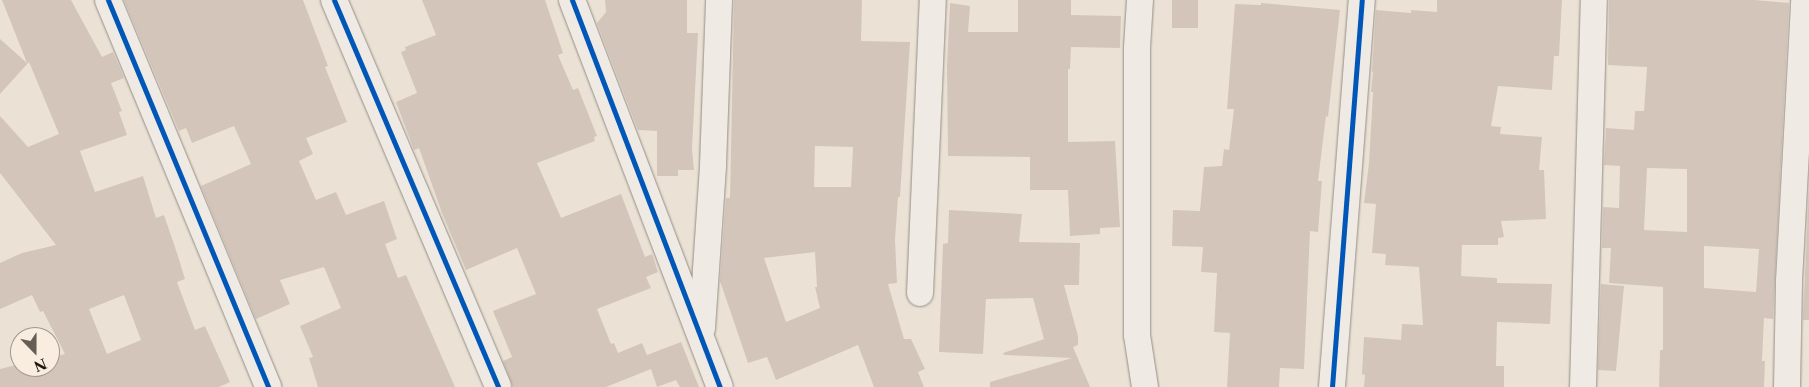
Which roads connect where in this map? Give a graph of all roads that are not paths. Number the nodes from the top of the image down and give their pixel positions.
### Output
1 (108, 0) edge
2 (334, 0) edge
3 (572, 0) edge
4 (719, 0) edge
5 (933, 0) edge
6 (1140, 0) edge
7 (1362, 0) edge
8 (1594, 0) edge
9 (1804, 0) edge
10 (1802, 168) edge
11 (920, 293) dead end
12 (702, 336) junction
13 (268, 387) edge
14 (498, 387) edge
15 (720, 387) edge
16 (1145, 387) edge
17 (1332, 387) edge
18 (1583, 387) edge
19 (1787, 387) edge

1 - 13 street
2 - 14 street
3 - 12 street
4 - 12 street
5 - 11 street
6 - 16 street
7 - 17 street
8 - 18 street
9 - 10 street
10 - 19 street
12 - 15 street

